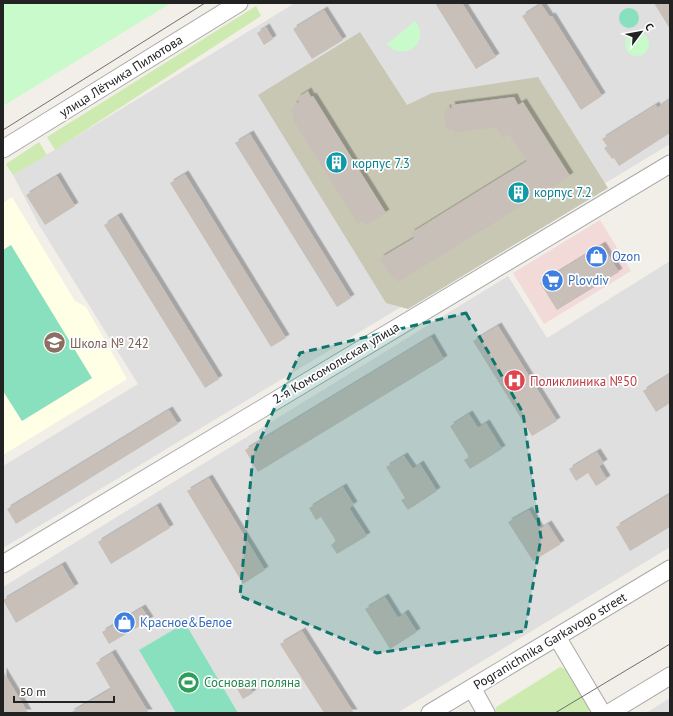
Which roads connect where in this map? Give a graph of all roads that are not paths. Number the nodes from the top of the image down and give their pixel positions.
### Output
1 (239, 3) edge
2 (3, 150) edge
3 (670, 164) edge
4 (3, 564) edge
5 (670, 569) edge
6 (557, 637) junction
7 (670, 676) edge
8 (472, 688) junction
9 (430, 713) edge
10 (486, 713) edge
11 (602, 713) edge
12 (609, 713) edge

1 - 2 street, улица Лётчика Пилютова
3 - 4 street, 2-я Комсомольская улица
5 - 6 street, Pogranichnika Garkavogo street
6 - 8 street, Pogranichnika Garkavogo street
6 - 11 street
7 - 12 street
8 - 9 street, Pogranichnika Garkavogo street
8 - 10 street

